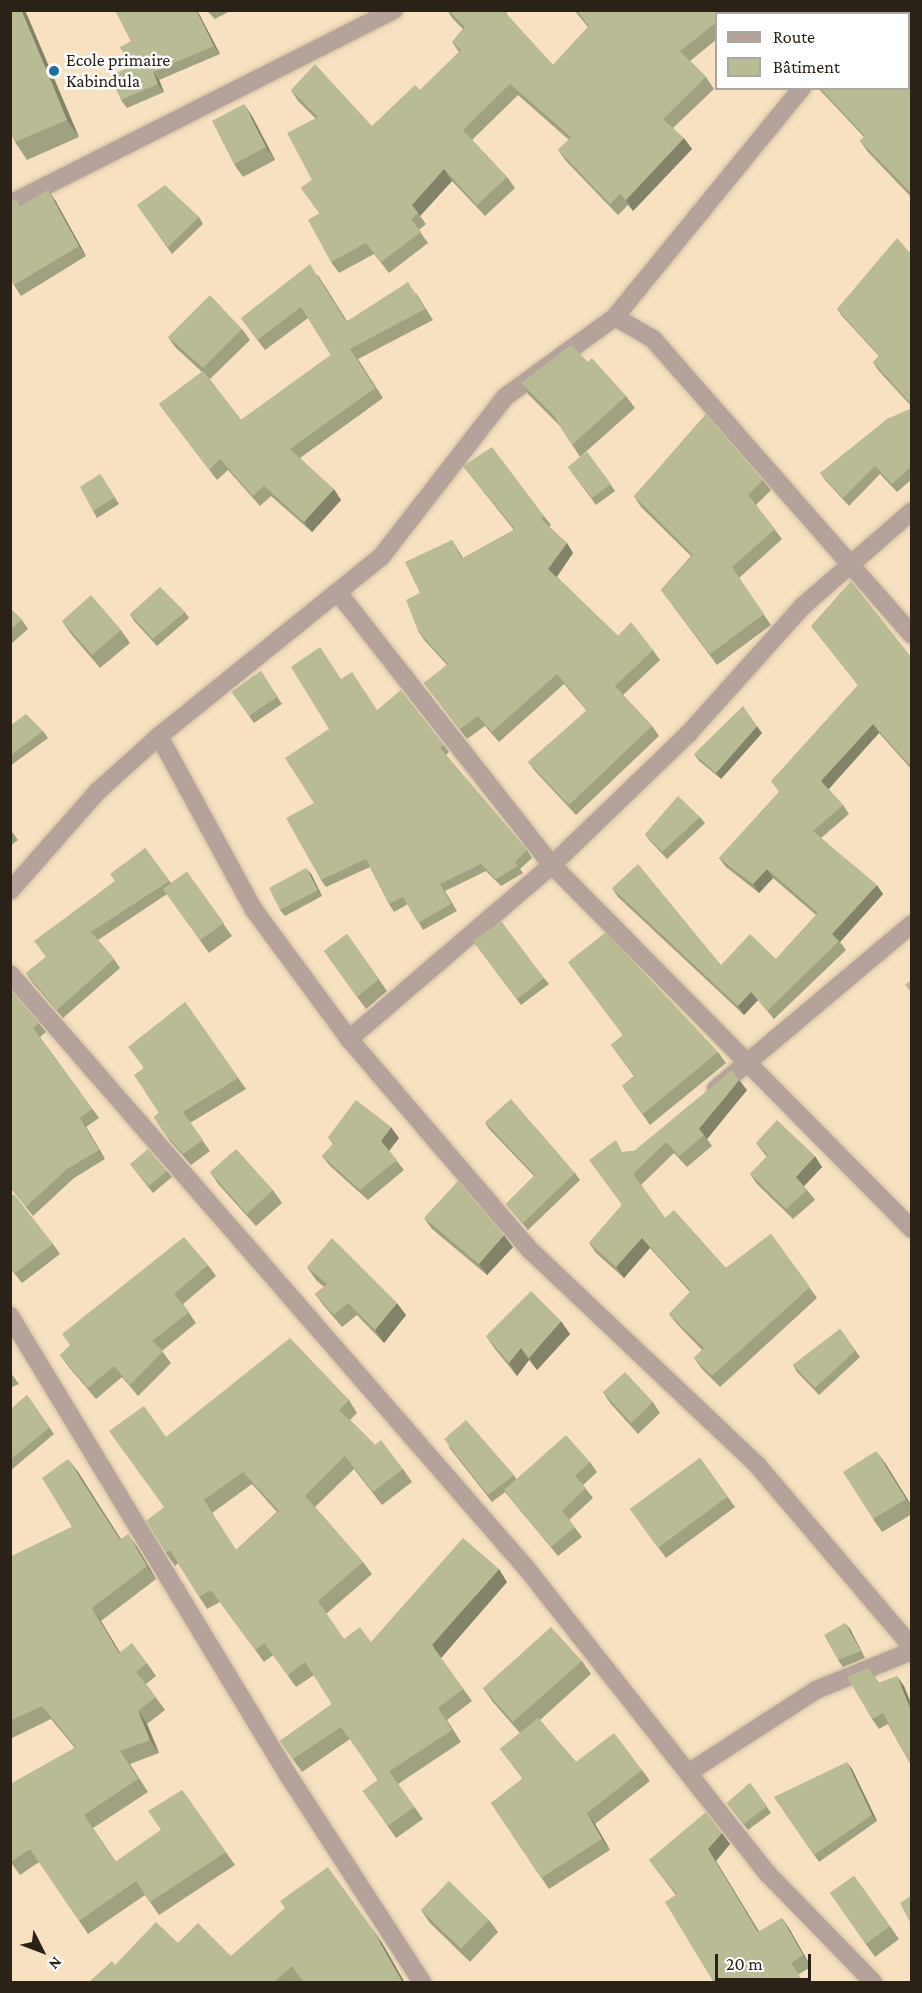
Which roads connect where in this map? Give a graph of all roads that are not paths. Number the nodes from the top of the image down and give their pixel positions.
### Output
1 (394, 10) edge
2 (800, 90) edge
3 (10, 204) edge
4 (615, 317) junction
5 (912, 511) edge
6 (850, 562) junction
7 (340, 595) junction
8 (912, 635) edge
9 (159, 736) junction
10 (552, 865) junction
11 (10, 891) edge
12 (912, 924) edge
13 (10, 974) edge
14 (349, 1039) junction
15 (749, 1063) junction
16 (696, 1105) edge
17 (912, 1229) edge
18 (10, 1316) edge
19 (912, 1649) edge
20 (691, 1771) junction
21 (422, 1983) edge
22 (873, 1983) edge

1 - 3 street
2 - 4 street
4 - 6 street
4 - 7 street
5 - 6 street
6 - 8 street
6 - 10 street
7 - 9 street
7 - 10 street
9 - 11 street
9 - 14 street
10 - 14 street
10 - 15 street
12 - 15 street
13 - 20 street
14 - 19 street
15 - 16 street
15 - 17 street
18 - 21 street
19 - 20 street
20 - 22 street

